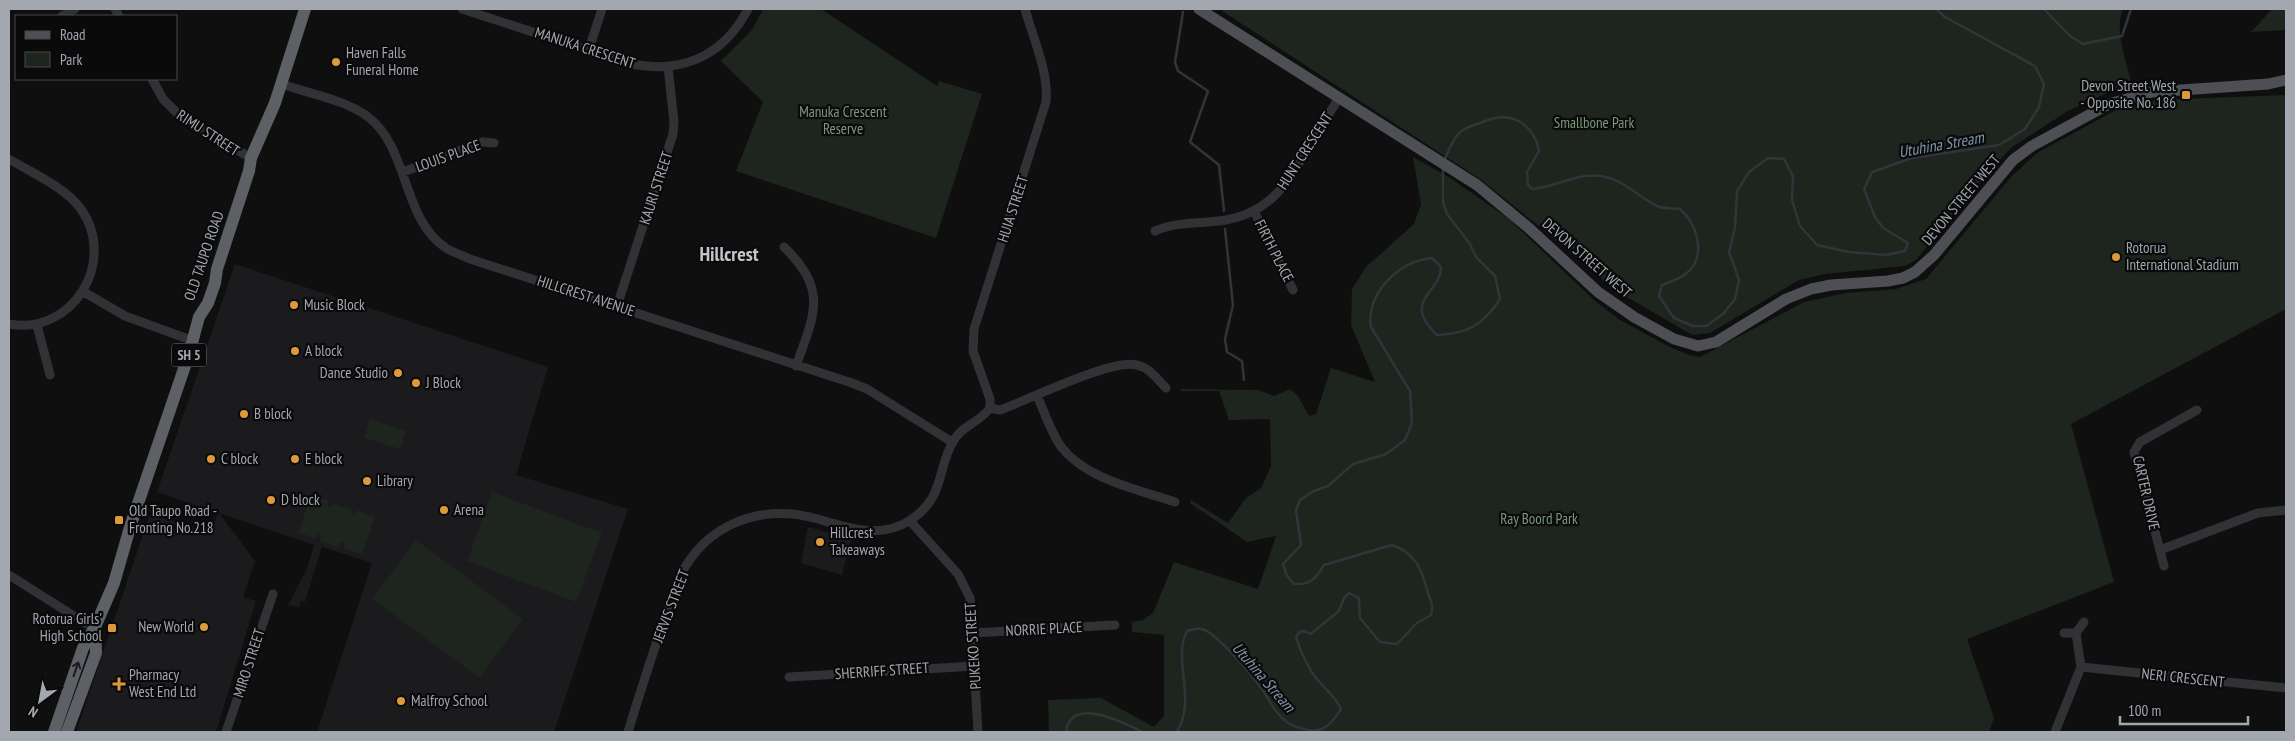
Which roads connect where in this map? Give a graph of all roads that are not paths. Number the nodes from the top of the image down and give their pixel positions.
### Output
1 (76, 9) edge
2 (305, 9) edge
3 (462, 9) edge
4 (602, 9) edge
5 (748, 9) edge
6 (1025, 9) edge
7 (1199, 9) edge
8 (64, 15) edge
9 (588, 49) junction
10 (668, 67) junction
11 (153, 80) edge
12 (2286, 80) edge
13 (282, 84) junction
14 (1339, 98) junction
15 (494, 143) dead end
16 (251, 158) junction
17 (9, 159) edge
18 (403, 172) junction
19 (1254, 212) junction
20 (1155, 231) dead end
21 (784, 246) dead end
22 (1294, 290) dead end
23 (84, 292) junction
24 (617, 306) junction
25 (9, 324) edge
26 (37, 324) junction
27 (191, 340) junction
28 (796, 366) junction
29 (50, 375) dead end
30 (1166, 388) dead end
31 (1037, 396) junction
32 (990, 408) junction
33 (2197, 410) dead end
34 (952, 442) junction
35 (1175, 502) dead end
36 (2286, 510) edge
37 (910, 521) junction
38 (2160, 550) junction
39 (2164, 566) dead end
40 (9, 575) edge
41 (272, 594) dead end
42 (2084, 622) dead end
43 (1115, 625) dead end
44 (95, 627) junction
45 (973, 633) junction
46 (2064, 633) dead end
47 (2076, 633) junction
48 (974, 666) junction
49 (2081, 668) junction
50 (789, 677) dead end
51 (2286, 688) edge
52 (54, 732) edge
53 (67, 732) edge
54 (226, 732) edge
55 (628, 732) edge
56 (978, 732) edge
57 (2054, 732) edge

1 - 8 street
2 - 13 highway, OLD TAUPO ROAD / SH 5
3 - 9 street, MANUKA CRESCENT
4 - 9 street
5 - 10 street, MANUKA CRESCENT
6 - 32 street, HUIA STREET
7 - 14 main road, DEVON STREET WEST
9 - 10 street, MANUKA CRESCENT
10 - 24 street, KAURI STREET
11 - 16 street, RIMU STREET
12 - 14 main road, DEVON STREET WEST
13 - 16 highway, OLD TAUPO ROAD / SH 5
13 - 18 street, HILLCREST AVENUE
14 - 19 street, HUNT CRESCENT
15 - 18 street, LOUIS PLACE
16 - 27 highway, OLD TAUPO ROAD / SH 5
17 - 23 street
18 - 24 street, HILLCREST AVENUE
19 - 20 street, HUNT CRESCENT
19 - 22 street, FIRTH PLACE
21 - 28 street
23 - 26 street
23 - 27 street
24 - 28 street, HILLCREST AVENUE
25 - 26 street
26 - 29 street
27 - 44 highway, OLD TAUPO ROAD / SH 5
28 - 34 street, HILLCREST AVENUE
30 - 31 street
31 - 32 street
31 - 35 street
32 - 34 street, JERVIS STREET
33 - 38 street, CARTER DRIVE
34 - 37 street, JERVIS STREET
36 - 38 street, CARTER DRIVE
37 - 45 street, PUKEKO STREET
37 - 55 street, JERVIS STREET
38 - 39 street, CARTER DRIVE
40 - 44 street
41 - 54 street, MIRO STREET
42 - 47 street
43 - 45 street, NORRIE PLACE
52 -> 44 highway, OLD TAUPO ROAD / SH 5
44 - 53 highway, OLD TAUPO ROAD / SH 5
45 - 48 street, PUKEKO STREET
46 - 47 street
47 - 49 street
48 - 50 street, SHERRIFF STREET
48 - 56 street, PUKEKO STREET
49 - 51 street, NERI CRESCENT
49 - 57 street

